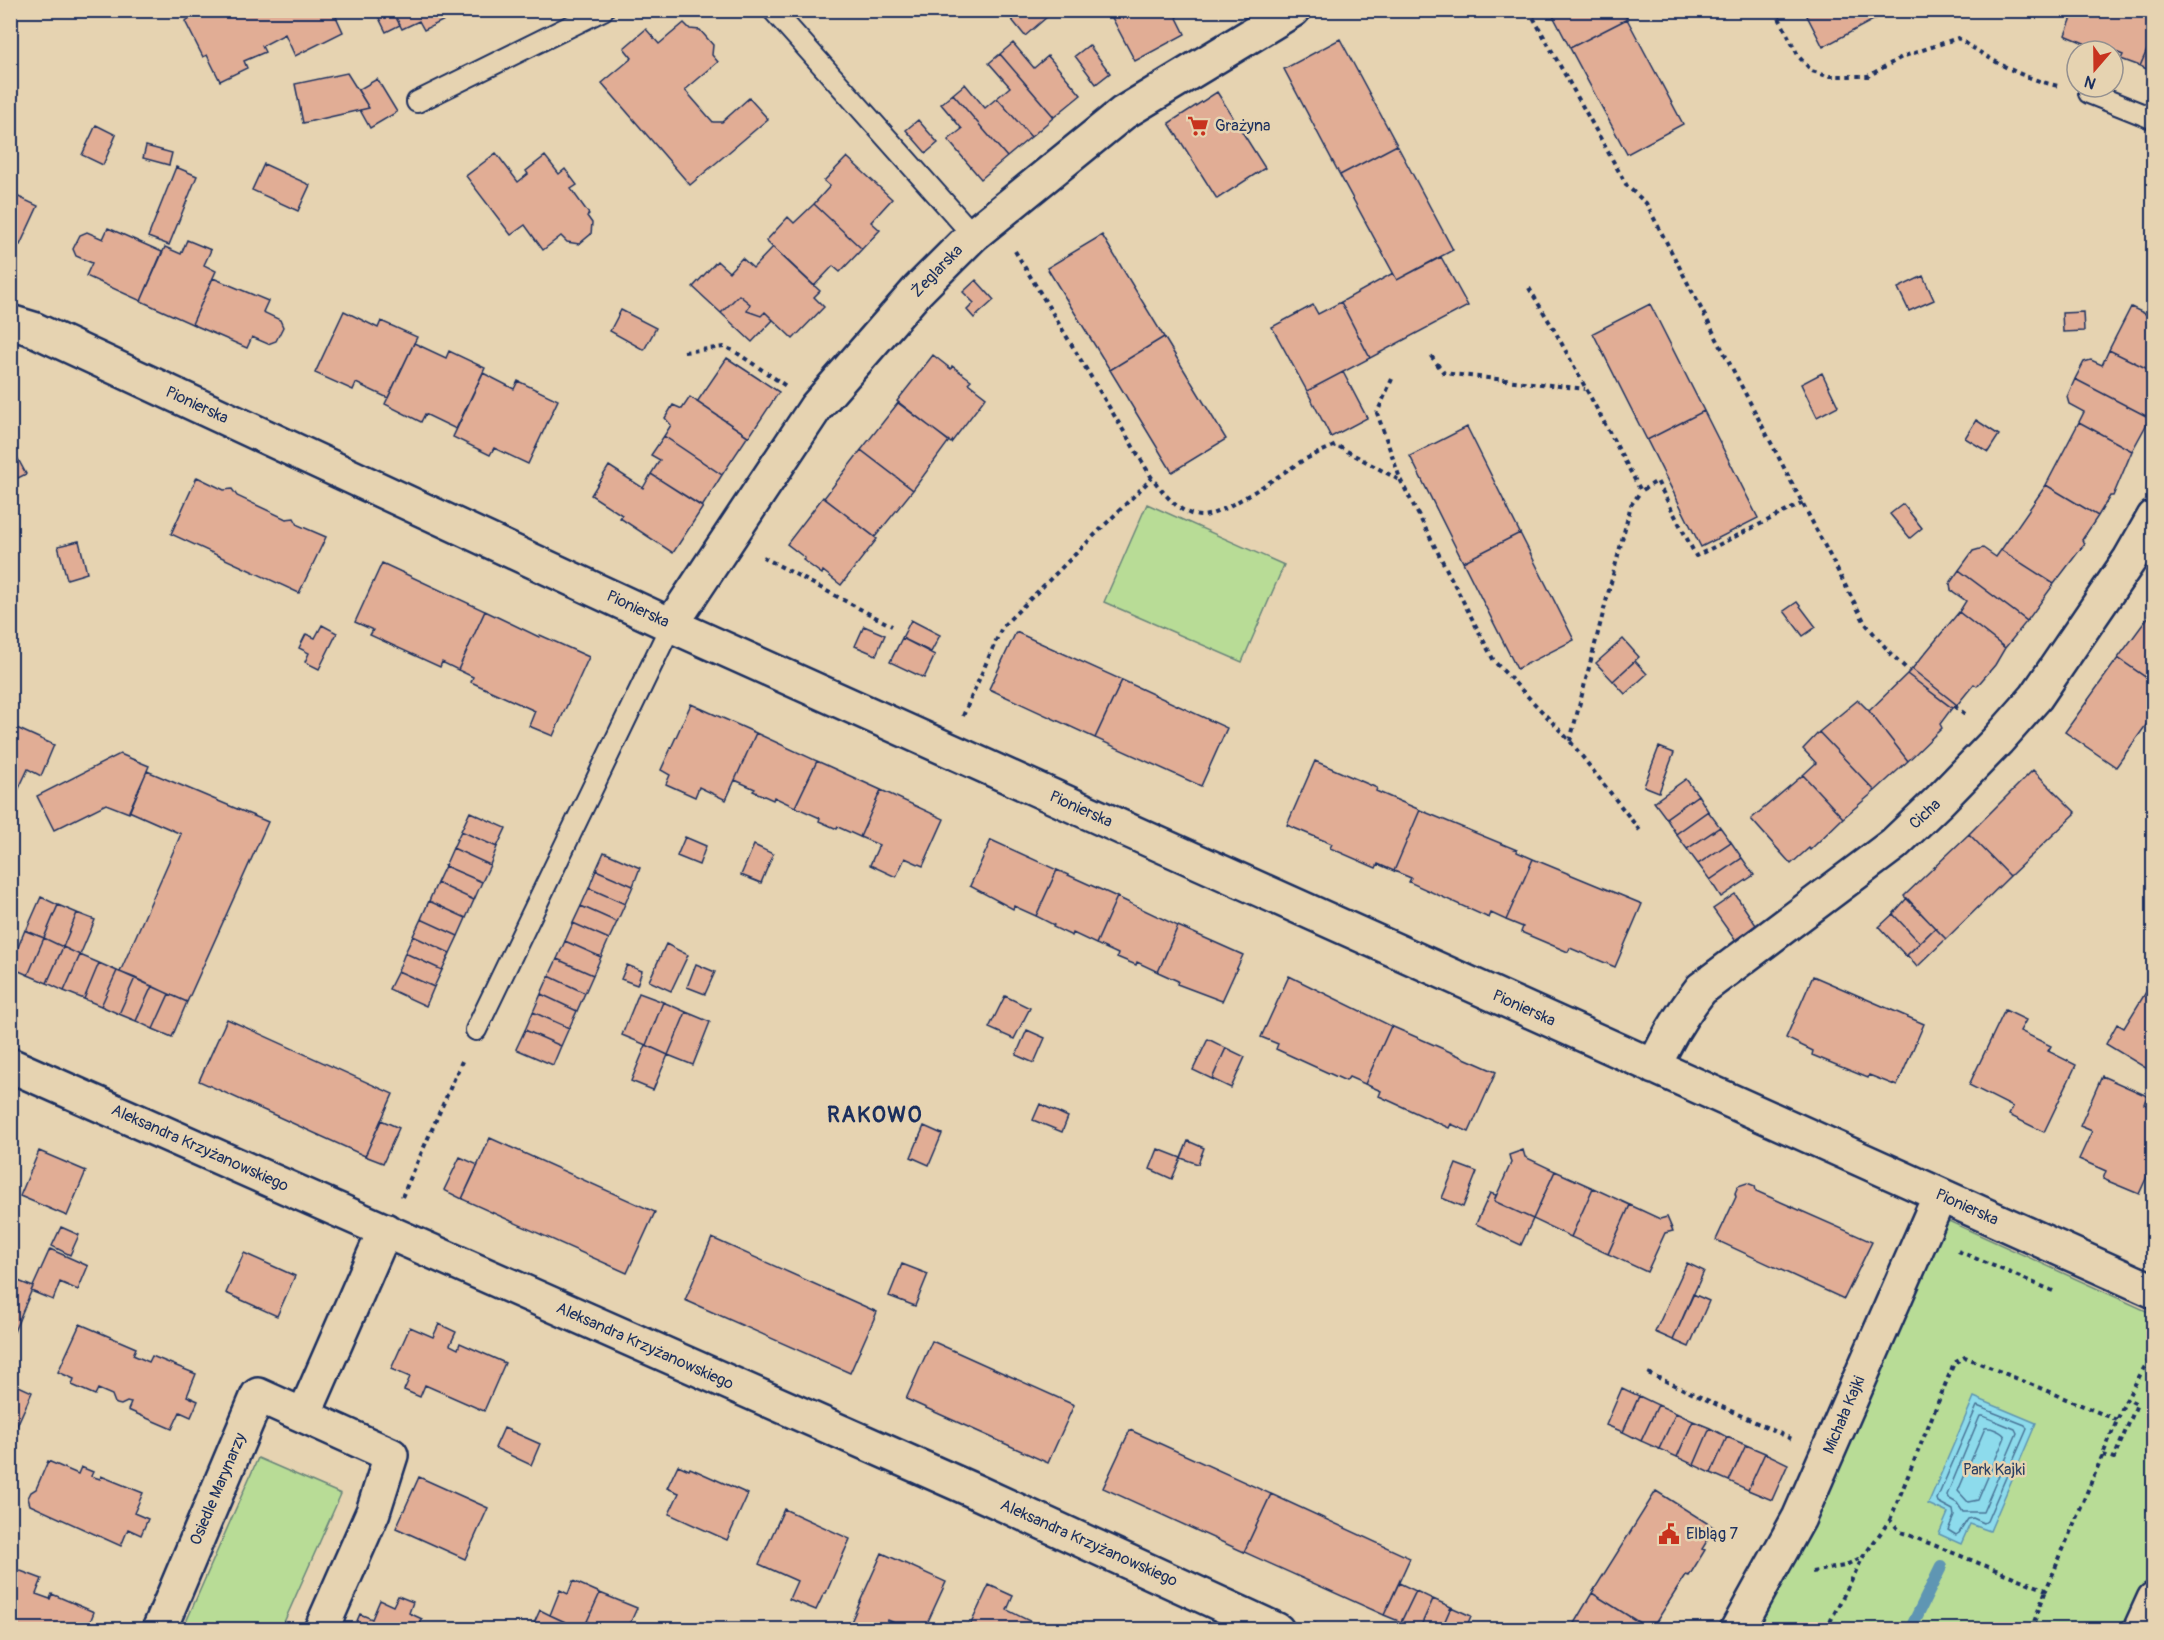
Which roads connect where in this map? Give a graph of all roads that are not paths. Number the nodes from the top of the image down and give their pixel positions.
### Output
1 (603, 10) edge
2 (773, 10) edge
3 (1293, 10) edge
4 (2104, 99) edge
5 (417, 102) dead end
6 (2154, 119) edge
7 (984, 226) junction
8 (10, 322) edge
9 (2154, 517) edge
10 (671, 625) junction
11 (476, 1030) road end
12 (10, 1065) edge
13 (1654, 1067) junction
14 (1940, 1195) junction
15 (386, 1230) junction
16 (2154, 1291) edge
17 (304, 1415) junction
18 (2154, 1599) edge
19 (159, 1629) edge
20 (321, 1629) edge
21 (1277, 1629) edge
22 (1737, 1629) edge
23 (2140, 1629) edge

1 - 5 lane
2 - 7 lane
3 - 7 street, Żeglarska
4 - 6 lane
7 - 10 street, Żeglarska
8 - 10 street, Pionierska
9 - 13 street, Cicha
10 - 11 lane
10 - 13 street, Pionierska
12 - 15 street, Aleksandra Krzyżanowskiego
13 - 14 street, Pionierska
14 - 16 street, Pionierska
14 - 22 street, Michała Kajki
15 - 17 street
15 - 21 street, Aleksandra Krzyżanowskiego
17 - 19 street, Osiedle Marynarzy
17 - 20 street, Osiedle Marynarzy
18 - 23 street

